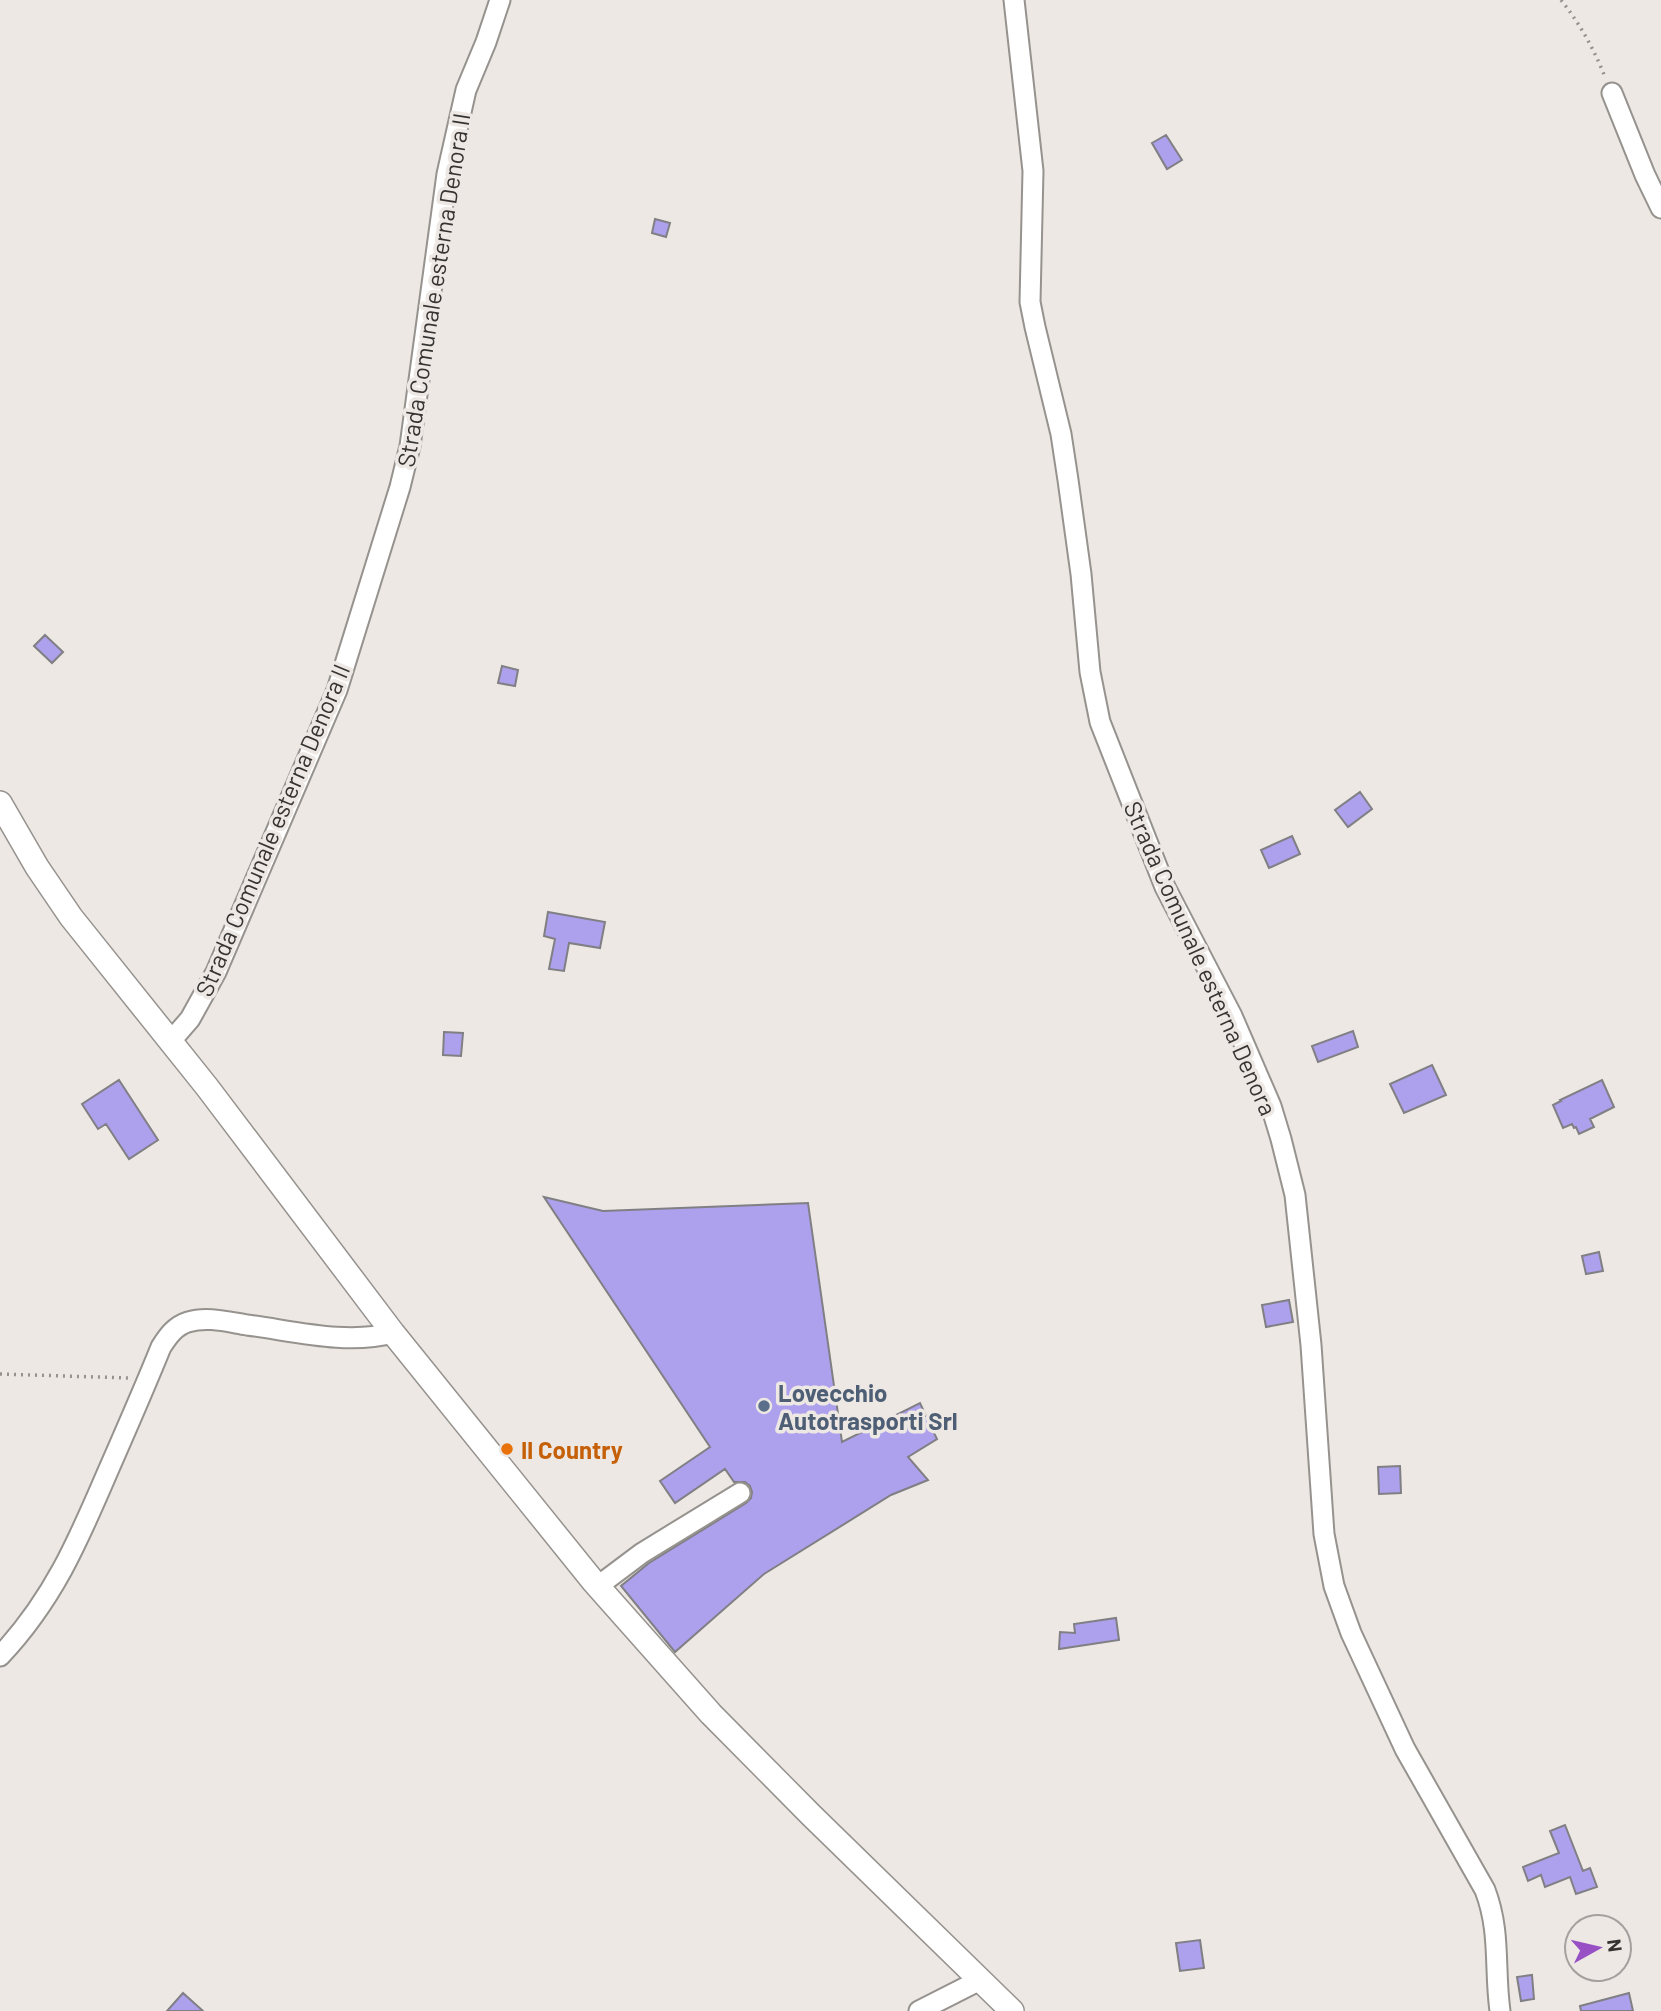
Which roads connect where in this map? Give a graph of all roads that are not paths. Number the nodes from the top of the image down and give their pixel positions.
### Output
1 (500, 0) edge
2 (1014, 0) edge
3 (1612, 93) road end
4 (1661, 208) edge
5 (0, 803) edge
6 (170, 1042) junction
7 (393, 1333) junction
8 (740, 1493) dead end
9 (598, 1586) junction
10 (0, 1656) edge
11 (980, 1980) junction
12 (919, 2011) edge
13 (1012, 2011) edge
14 (1500, 2011) edge

1 - 6 street, Strada Comunale esterna Denora II
2 - 14 street, Strada Comunale esterna Denora
3 - 4 street
5 - 6 street
6 - 7 street
7 - 9 street
7 - 10 street
8 - 9 street
9 - 11 street
11 - 12 street
11 - 13 street

